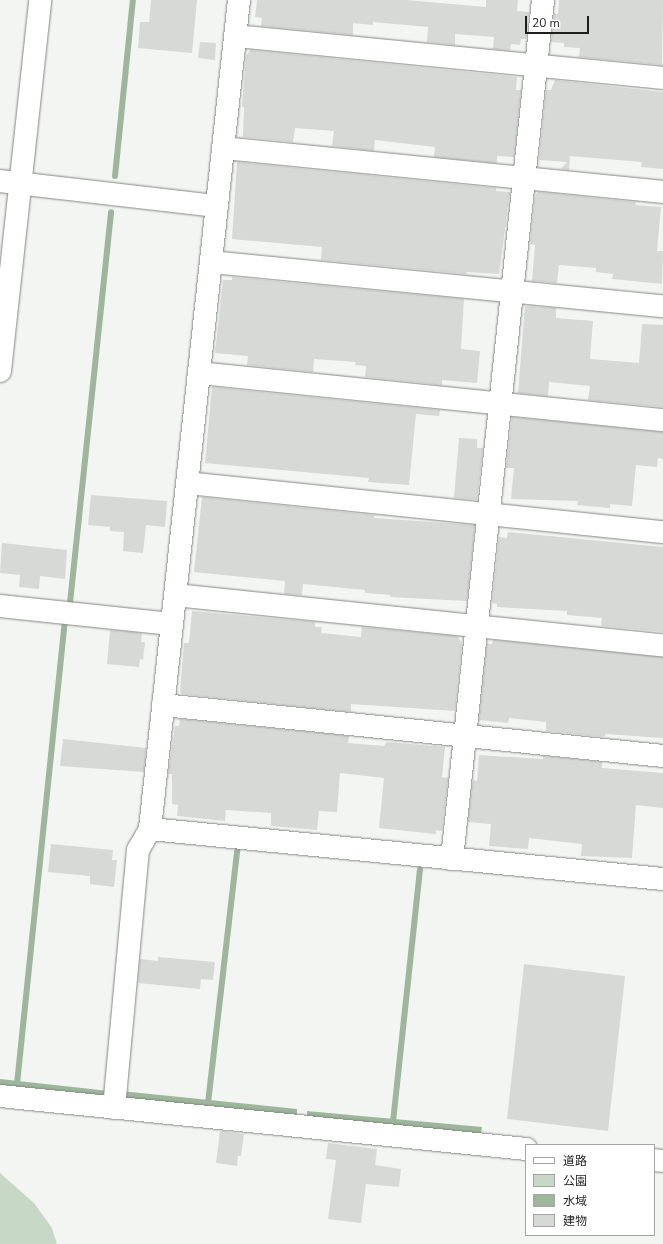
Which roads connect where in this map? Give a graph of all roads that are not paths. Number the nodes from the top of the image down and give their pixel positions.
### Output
1 (40, 0) edge
2 (239, 0) edge
3 (543, 0) edge
4 (235, 36) junction
5 (536, 66) junction
6 (663, 78) edge
7 (223, 148) junction
8 (524, 178) junction
9 (10, 182) edge
10 (663, 192) edge
11 (217, 206) junction
12 (211, 262) junction
13 (513, 291) junction
14 (663, 306) edge
15 (0, 371) edge
16 (199, 373) junction
17 (501, 403) junction
18 (663, 420) edge
19 (187, 483) junction
20 (489, 514) junction
21 (663, 532) edge
22 (175, 596) junction
23 (0, 606) edge
24 (171, 624) junction
25 (477, 626) junction
26 (663, 645) edge
27 (163, 705) junction
28 (466, 736) junction
29 (663, 756) edge
30 (150, 829) junction
31 (452, 859) junction
32 (663, 879) edge
33 (0, 1096) edge
34 (114, 1108) junction
35 (525, 1149) edge

1 - 9 street
2 - 4 street
3 - 5 street
4 - 5 street
4 - 7 street
5 - 6 street
5 - 8 street
7 - 8 street
7 - 11 street
8 - 10 street
8 - 13 street
9 - 11 street
9 - 15 street
11 - 12 street
12 - 13 street
12 - 16 street
13 - 14 street
13 - 17 street
16 - 17 street
16 - 19 street
17 - 18 street
17 - 20 street
19 - 20 street
19 - 22 street
20 - 21 street
20 - 25 street
22 - 24 street
22 - 25 street
23 - 24 street
24 - 27 street
25 - 26 street
25 - 28 street
27 - 28 street
27 - 30 street
28 - 29 street
28 - 31 street
30 - 31 street
30 - 34 street
31 - 32 street
33 - 34 street
34 - 35 street

